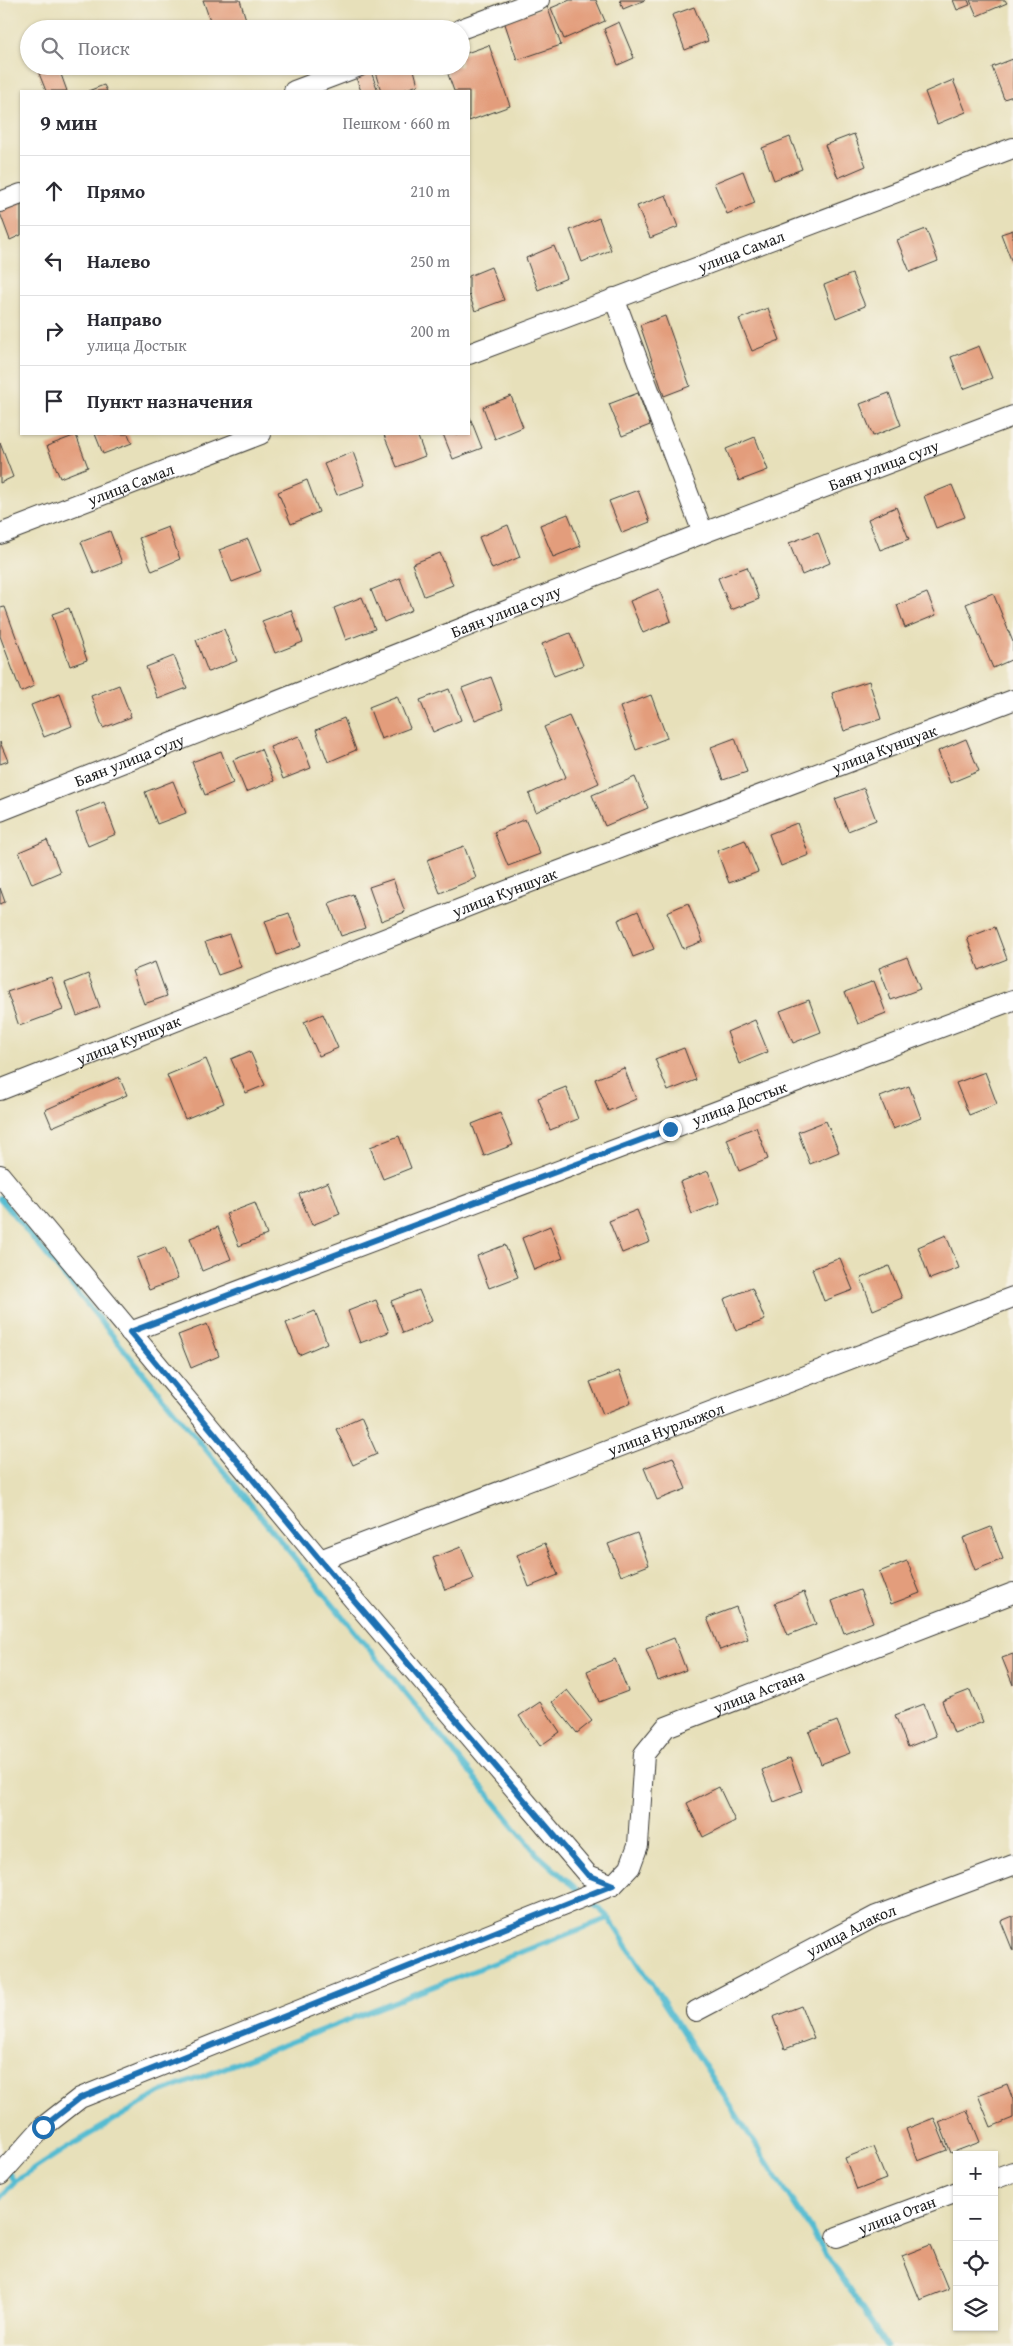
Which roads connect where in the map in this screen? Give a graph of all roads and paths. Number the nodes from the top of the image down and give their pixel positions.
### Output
1 (539, 0) edge
2 (470, 26) edge
3 (336, 75) edge
4 (297, 90) edge
5 (1013, 148) edge
6 (20, 194) edge
7 (0, 202) edge
8 (614, 298) junction
9 (470, 354) edge
10 (1013, 416) edge
11 (258, 435) edge
12 (703, 533) junction
13 (0, 534) edge
14 (1013, 700) edge
15 (0, 811) edge
16 (1013, 1000) edge
17 (0, 1090) edge
18 (0, 1175) edge
19 (1013, 1297) edge
20 (130, 1332) junction
21 (320, 1560) junction
22 (1013, 1593) edge
23 (1013, 1866) edge
24 (613, 1885) junction
25 (696, 2011) dead end
26 (1013, 2172) edge
27 (0, 2175) edge
28 (998, 2177) edge
29 (953, 2194) edge
30 (837, 2237) dead end

1 - 2 street
3 - 4 street
5 - 8 street, улица Самал
6 - 7 street
8 - 9 street, улица Самал
8 - 12 street
10 - 12 street, Баян улица сулу
11 - 13 street, улица Самал
12 - 15 street, Баян улица сулу
14 - 17 street, улица Куншуак
16 - 20 street, улица Достык
18 - 20 street
19 - 21 street, улица Нурлыжол
20 - 21 street
21 - 24 street
22 - 24 street, улица Астана
23 - 25 street, улица Алакол
24 - 27 street
26 - 28 street
29 - 30 street, улица Отан

